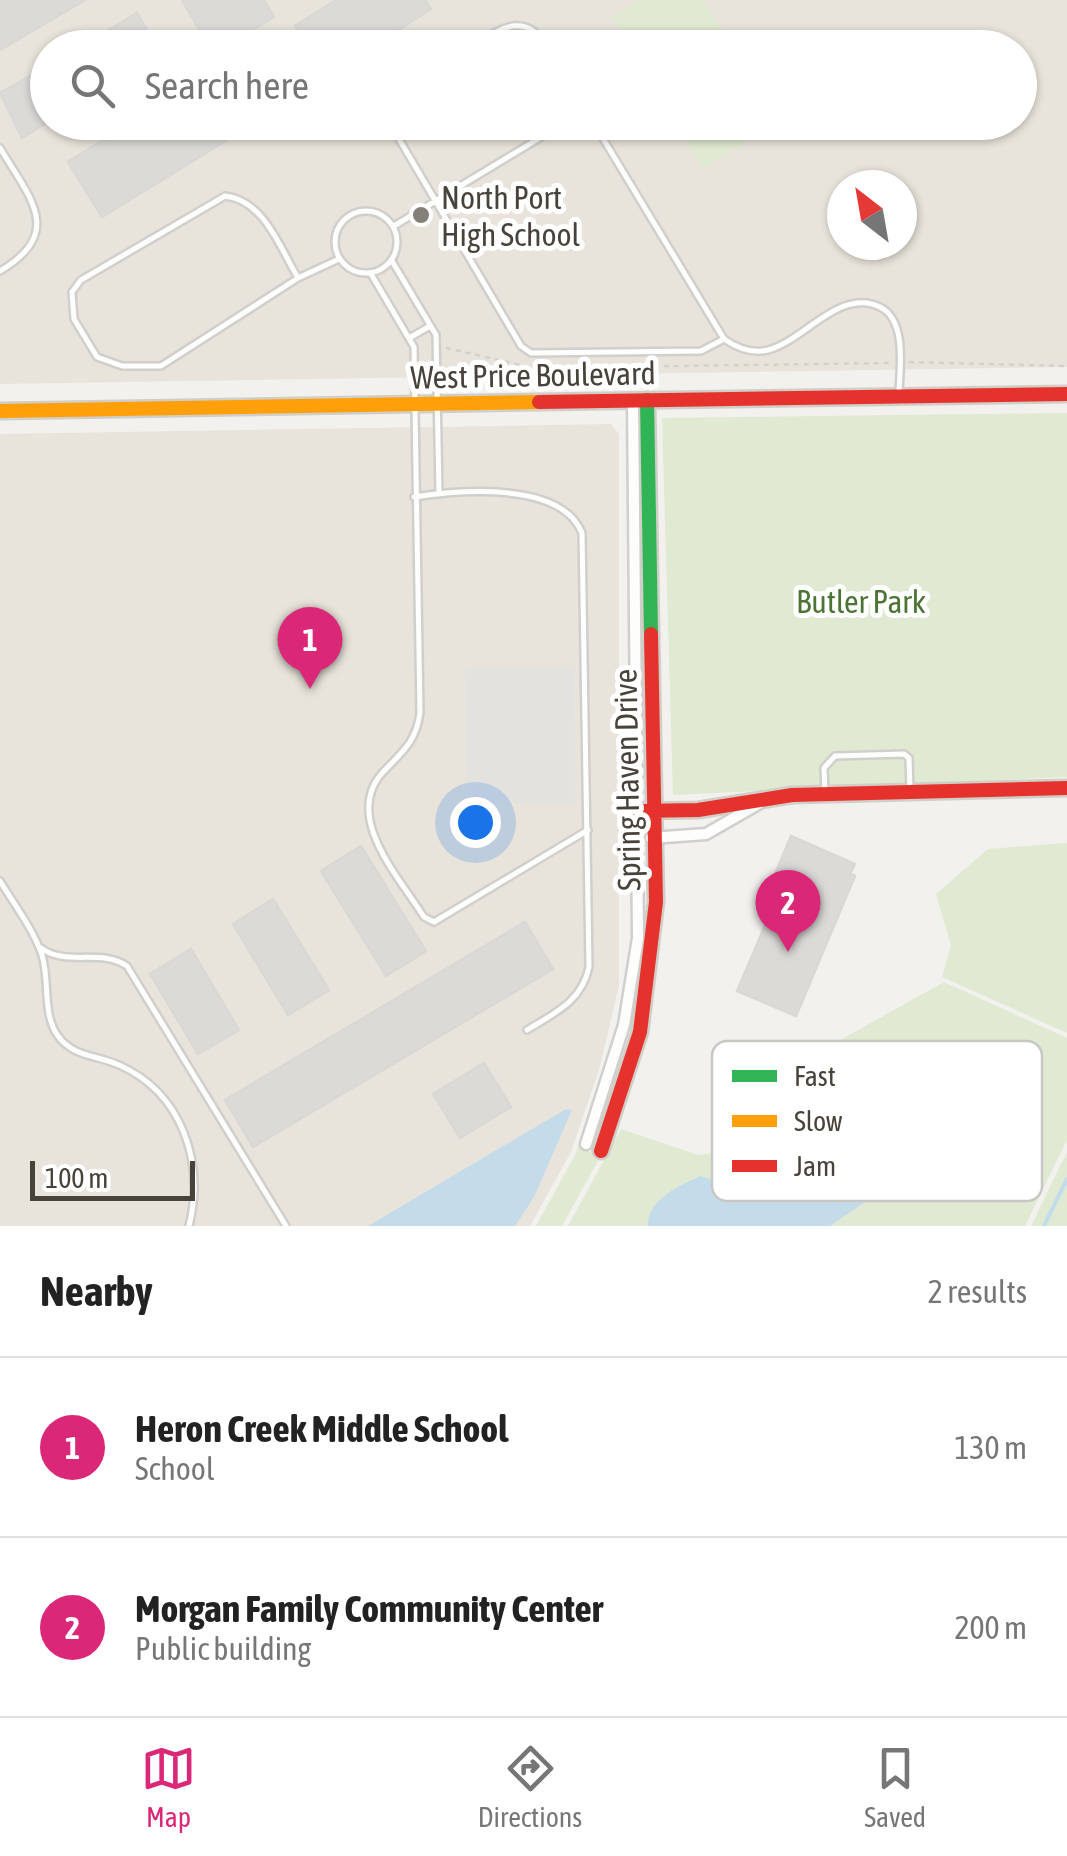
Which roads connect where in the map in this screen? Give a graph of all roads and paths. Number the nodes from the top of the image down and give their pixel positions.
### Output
1 (498, 30) edge
2 (535, 30) edge
3 (399, 140) edge
4 (536, 140) edge
5 (605, 140) edge
6 (0, 148) edge
7 (434, 202) junction
8 (394, 226) junction
9 (339, 259) junction
10 (392, 261) junction
11 (0, 271) edge
12 (372, 274) junction
13 (298, 278) junction
14 (430, 326) junction
15 (411, 336) junction
16 (724, 339) junction
17 (438, 348) junction
18 (900, 363) junction
19 (1067, 366) edge
20 (1067, 394) edge
21 (899, 396) junction
22 (640, 401) junction
23 (412, 404) junction
24 (439, 404) junction
25 (0, 411) edge
26 (439, 494) junction
27 (414, 497) junction
28 (1067, 788) edge
29 (910, 793) junction
30 (824, 794) junction
31 (774, 796) junction
32 (656, 811) junction
33 (640, 812) junction
34 (588, 830) junction
35 (640, 838) junction
36 (656, 838) junction
37 (0, 881) edge
38 (39, 946) junction
39 (527, 1030) dead end
40 (608, 1113) junction
41 (586, 1144) dead end
42 (602, 1151) dead end
43 (189, 1226) edge
44 (286, 1226) edge

1 - 2 lane
3 - 7 lane
4 - 7 lane
5 - 16 lane
6 - 11 lane
7 - 8 lane
7 - 16 lane
8 - 9 lane
8 - 10 lane
9 - 12 lane
9 - 13 lane
10 - 12 lane
10 - 14 lane
12 - 15 lane
13 - 13 lane
14 - 15 lane
14 - 17 lane
15 - 23 lane
16 - 18 lane
17 - 18 path
17 - 24 lane
18 - 19 path
18 - 21 lane
20 - 21 street, West Price Boulevard
21 - 22 street, West Price Boulevard
22 - 24 street, West Price Boulevard
22 - 32 street, Spring Haven Drive
22 - 33 street, Spring Haven Drive
23 - 24 street, West Price Boulevard
23 - 25 street, West Price Boulevard
23 - 27 lane
24 - 26 lane
26 - 27 lane
26 - 34 lane
27 - 34 lane
28 - 29 street
29 - 30 street
29 - 30 lane
30 - 31 street
31 - 32 street
31 - 36 street
32 - 33 street
32 - 36 street, Spring Haven Drive
33 - 35 street, Spring Haven Drive
34 - 39 lane
35 - 36 street
35 - 40 street, Spring Haven Drive
36 - 40 street, Spring Haven Drive
37 - 38 lane
38 - 43 lane
38 - 44 lane
40 - 41 street, Spring Haven Drive
40 - 42 street, Spring Haven Drive

